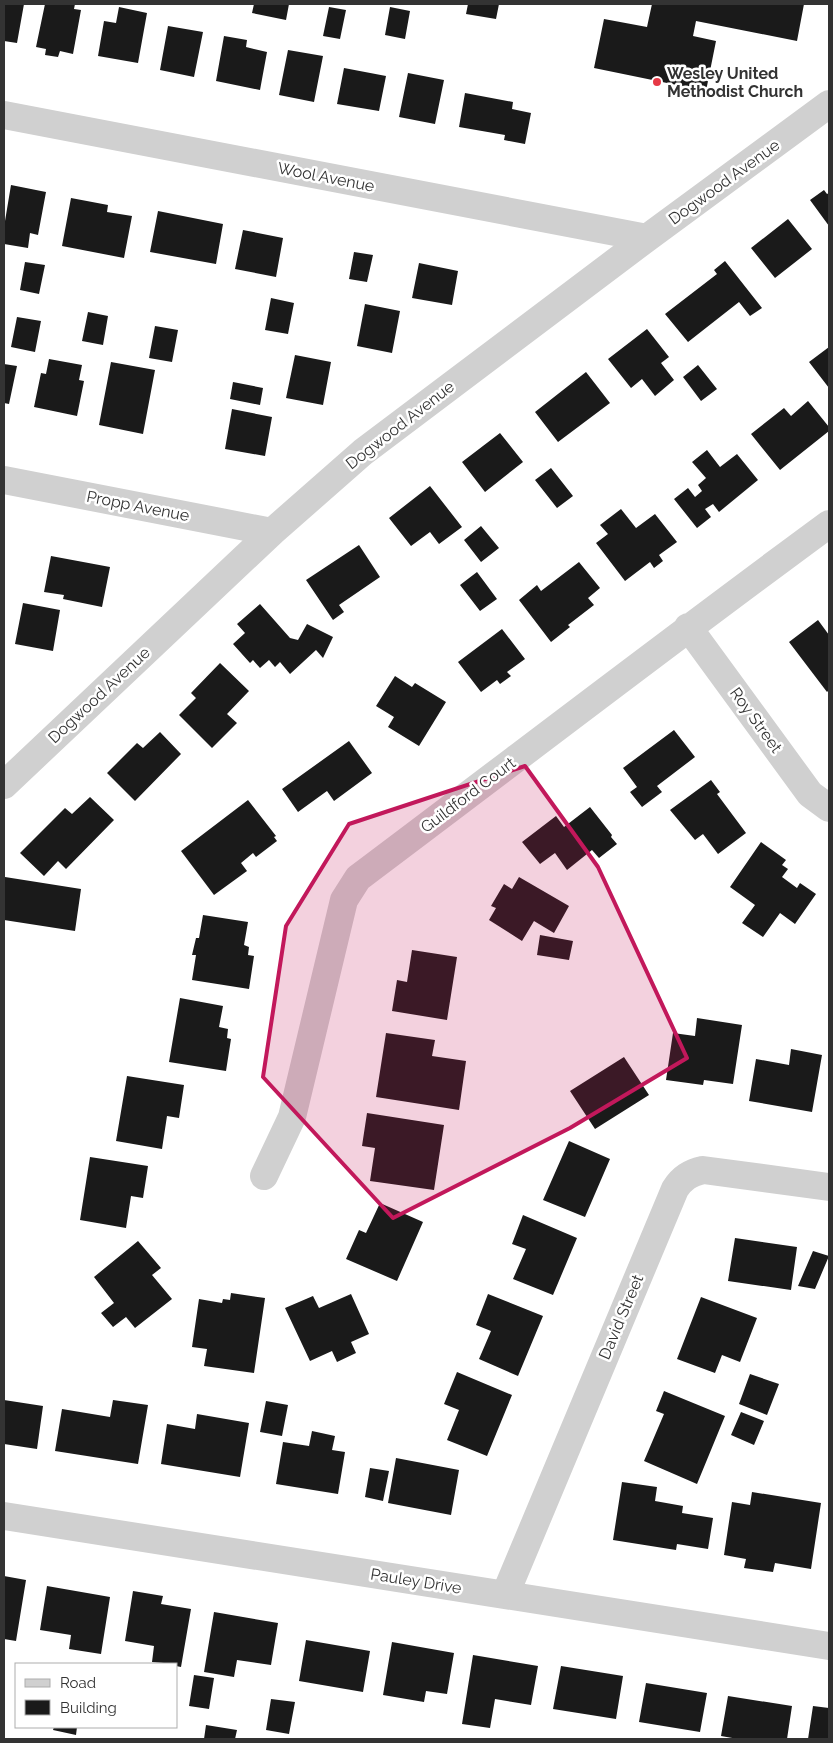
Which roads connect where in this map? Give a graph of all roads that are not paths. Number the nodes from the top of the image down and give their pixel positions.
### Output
1 (829, 104) edge
2 (4, 115) edge
3 (647, 238) junction
4 (4, 480) edge
5 (829, 524) edge
6 (272, 532) junction
7 (688, 627) junction
8 (4, 785) edge
9 (829, 808) edge
10 (264, 1176) dead end
11 (829, 1187) edge
12 (4, 1516) edge
13 (505, 1595) junction
14 (829, 1646) edge

1 - 3 street, Dogwood Avenue
2 - 3 street, Wool Avenue
3 - 6 street, Dogwood Avenue
4 - 6 street, Propp Avenue
5 - 7 street, Guildford Court
6 - 8 street, Dogwood Avenue
7 - 9 street, Roy Street
7 - 10 street, Guildford Court
11 - 13 street, David Street
12 - 13 street, Pauley Drive
13 - 14 street, Pauley Drive

